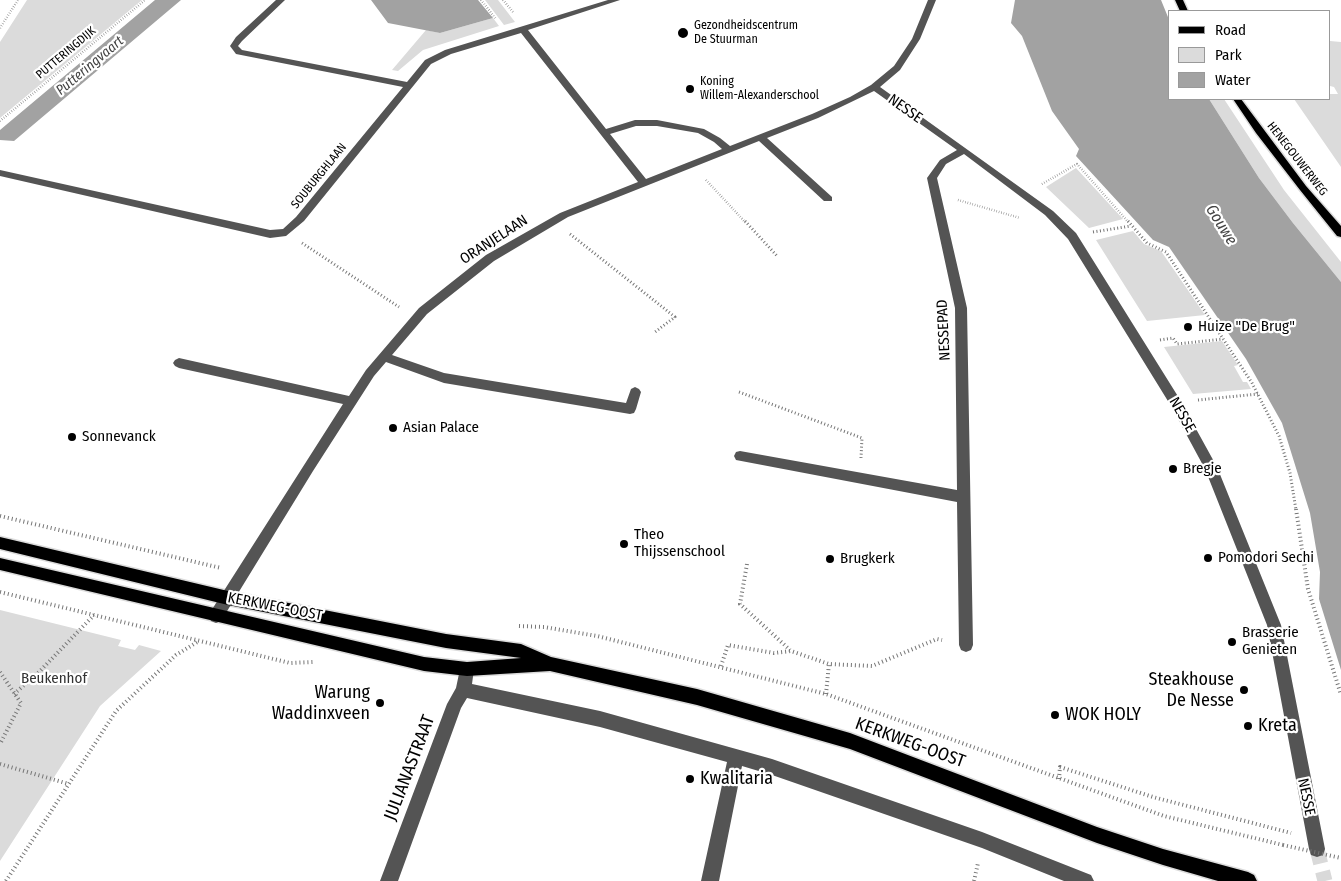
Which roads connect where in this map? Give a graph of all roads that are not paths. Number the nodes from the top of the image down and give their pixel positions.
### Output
1 (281, 0) edge
2 (616, 0) edge
3 (932, 0) edge
4 (523, 30) junction
5 (409, 85) junction
6 (874, 88) junction
7 (1238, 100) edge
8 (604, 133) junction
9 (760, 137) junction
10 (728, 150) junction
11 (964, 150) junction
12 (0, 172) edge
13 (644, 183) junction
14 (828, 199) dead end
15 (1341, 233) edge
16 (384, 357) junction
17 (179, 363) dead end
18 (635, 392) dead end
19 (351, 401) junction
20 (740, 456) dead end
21 (964, 497) junction
22 (0, 543) edge
23 (0, 564) edge
24 (228, 598) junction
25 (216, 616) junction
26 (966, 645) road end
27 (551, 664) junction
28 (467, 669) junction
29 (463, 690) junction
30 (736, 756) junction
31 (1316, 843) tunnel mouth
32 (389, 881) edge
33 (710, 881) edge
34 (1086, 881) edge
35 (1248, 881) edge

1 - 5 street
2 - 4 street, SOUBURGHLAAN
3 - 6 street, ORANJELAAN
4 - 5 street, SOUBURGHLAAN
4 - 8 street
5 - 12 street, SOUBURGHLAAN
6 - 9 street, ORANJELAAN
6 - 11 street, NESSE
7 - 15 main road, HENEGOUWERWEG
8 - 10 street
8 - 13 street
9 - 10 street, ORANJELAAN
9 - 14 street
10 - 13 street, ORANJELAAN
11 - 21 street, NESSEPAD
11 - 31 street, NESSE
13 - 16 street, ORANJELAAN
16 - 18 street
16 - 19 street, ORANJELAAN
17 - 19 street
19 - 24 street, ORANJELAAN
20 - 21 street
21 - 26 street, NESSEPAD
22 - 24 main road, KERKWEG-OOST
23 - 25 main road, KERKWEG-OOST
24 - 25 street, ORANJELAAN
24 - 27 main road, KERKWEG-OOST
25 - 28 main road, KERKWEG-OOST
27 - 28 main road, KERKWEG-OOST
27 - 35 main road, KERKWEG-OOST
28 - 29 street, JULIANASTRAAT
29 - 30 street
29 - 32 street, JULIANASTRAAT
30 - 33 street
30 - 34 street

